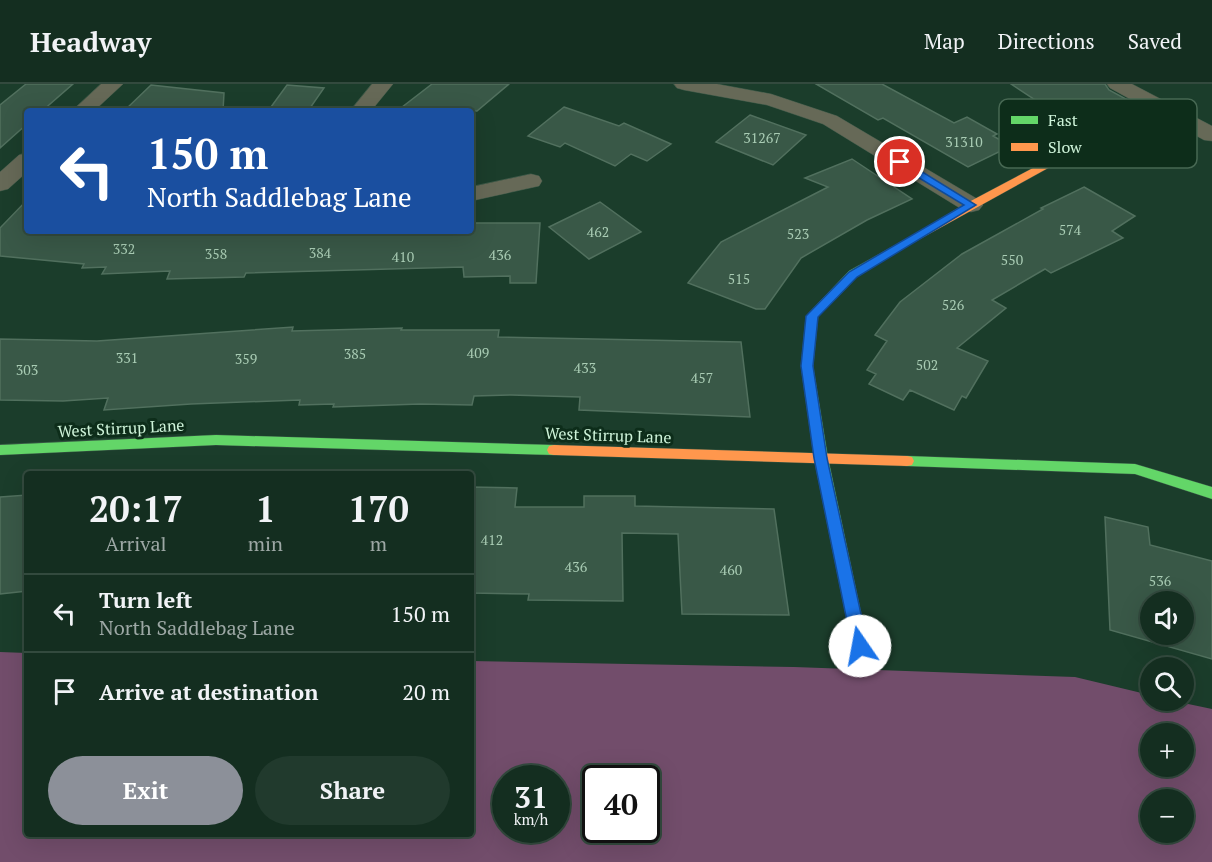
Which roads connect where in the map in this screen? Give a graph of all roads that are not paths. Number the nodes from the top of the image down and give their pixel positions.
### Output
1 (113, 84) edge
2 (383, 84) edge
3 (684, 84) edge
4 (1118, 84) edge
5 (1144, 99) edge
6 (85, 108) edge
7 (363, 108) edge
8 (1197, 127) edge
9 (1212, 135) edge
10 (24, 163) edge
11 (1040, 168) edge
12 (531, 181) dead end
13 (0, 184) edge
14 (24, 187) edge
15 (474, 193) edge
16 (971, 205) junction
17 (0, 450) edge
18 (821, 458) junction
19 (1212, 492) edge
20 (860, 646) dead end

1 - 6 street
2 - 7 street
3 - 16 street
4 - 5 street
8 - 9 street
10 - 13 street
11 - 16 street
12 - 15 street
13 - 14 street
16 - 18 street
17 - 18 street, West Stirrup Lane
18 - 19 street, West Stirrup Lane
18 - 20 street

